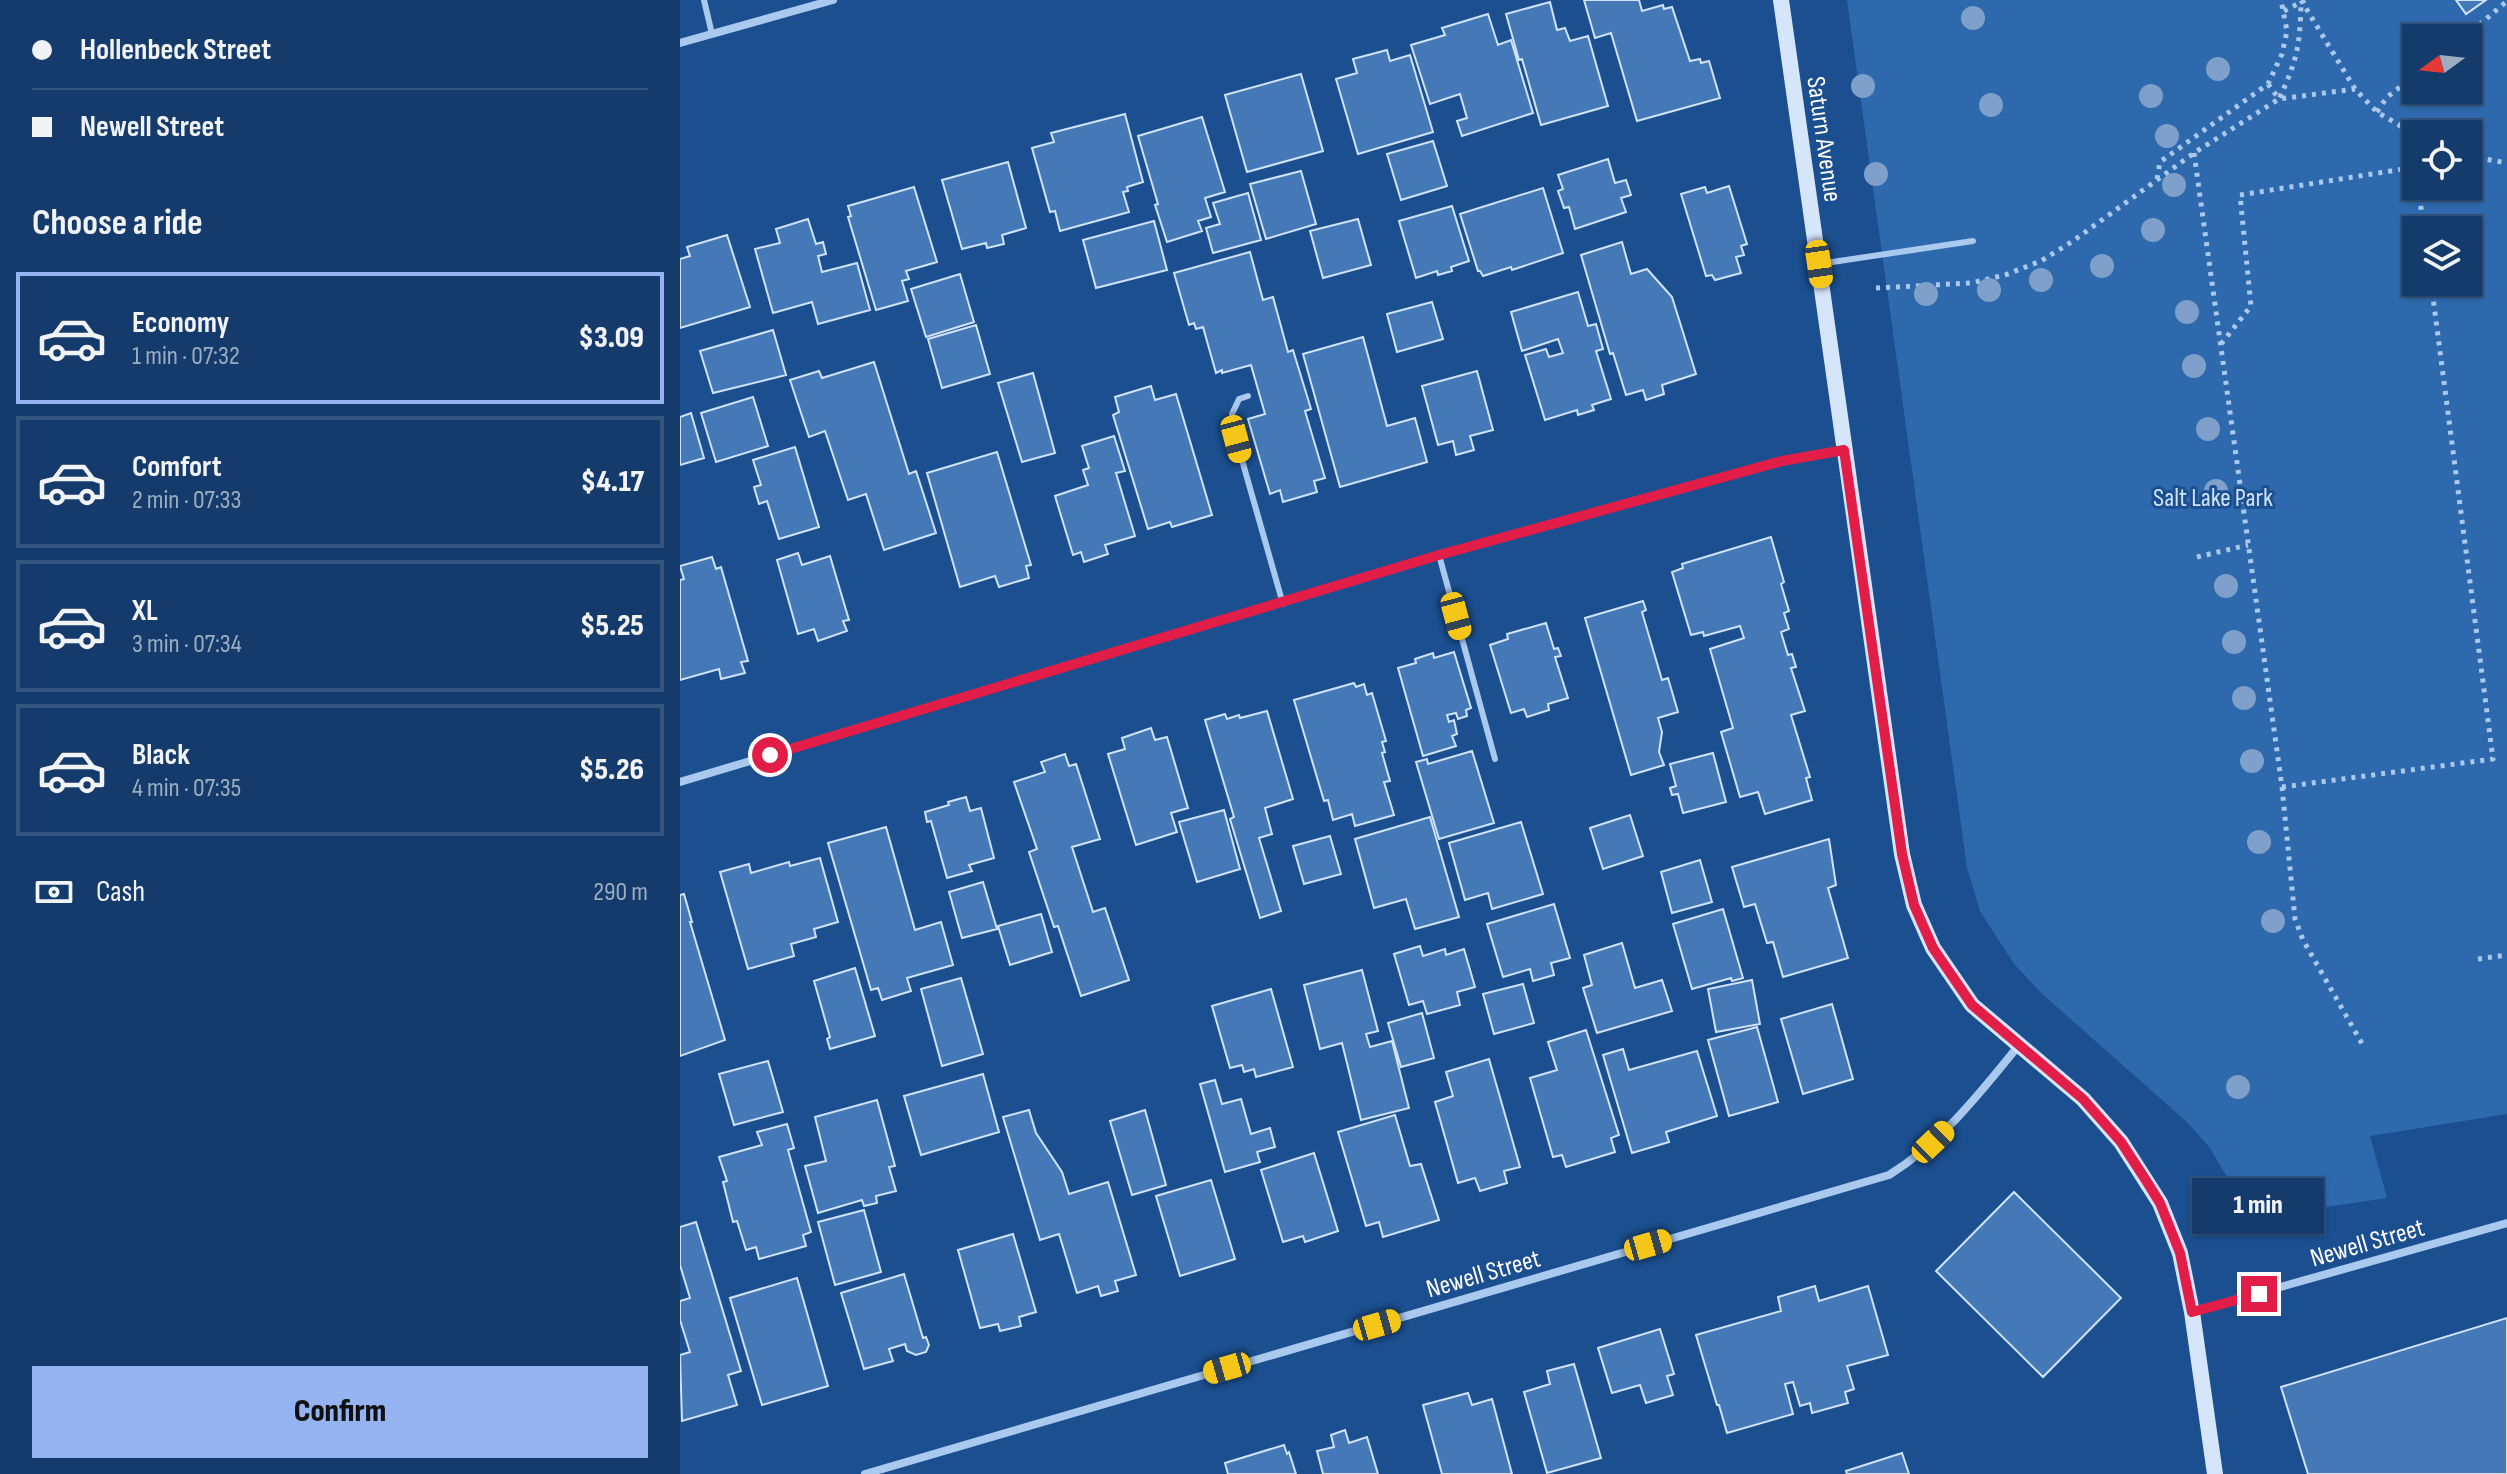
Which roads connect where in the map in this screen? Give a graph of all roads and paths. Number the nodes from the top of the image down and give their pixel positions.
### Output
1 (704, 0) edge
2 (833, 0) edge
3 (1781, 0) edge
4 (2281, 0) edge
5 (2302, 1) edge
6 (2507, 1) edge
7 (2284, 11) junction
8 (2480, 24) edge
9 (712, 34) junction
10 (680, 43) edge
11 (2268, 84) junction
12 (2402, 86) edge
13 (2355, 89) junction
14 (2279, 99) junction
15 (2377, 112) junction
16 (2402, 127) edge
17 (2194, 153) junction
18 (2482, 159) edge
19 (2507, 163) edge
20 (2402, 170) edge
21 (2157, 180) junction
22 (1973, 241) dead end
23 (1819, 264) junction
24 (1876, 288) dead end
25 (2433, 296) edge
26 (2221, 344) junction
27 (1248, 396) dead end
28 (1844, 450) junction
29 (2248, 545) junction
30 (1439, 555) junction
31 (2197, 557) dead end
32 (1283, 604) junction
33 (1495, 759) dead end
34 (680, 782) edge
35 (2282, 787) junction
36 (2507, 955) edge
37 (2478, 959) dead end
38 (2019, 1045) junction
39 (2364, 1047) dead end
40 (2507, 1223) edge
41 (2192, 1312) junction
42 (865, 1474) edge
43 (2215, 1474) edge

1 - 9 lane
2 - 9 street
3 - 23 street, Saturn Avenue
4 - 7 path
5 - 7 path
5 - 13 path
5 - 14 path
6 - 8 path
7 - 11 path
9 - 10 street
11 - 14 path
11 - 21 path
12 - 15 path
13 - 14 path
13 - 15 path
14 - 17 path
15 - 16 path
17 - 21 path
17 - 26 path
18 - 19 path
20 - 26 path
21 - 24 path
22 - 23 lane
23 - 28 street, Saturn Avenue
25 - 35 path
26 - 29 path
27 - 32 lane
28 - 30 street
28 - 38 street, Saturn Avenue
29 - 31 path
29 - 35 path
30 - 32 street
30 - 33 lane
32 - 34 street
35 - 39 path
36 - 37 path
38 - 41 street, Saturn Avenue
38 - 42 street, Newell Street
40 - 41 street, Newell Street
41 - 43 street, Saturn Avenue

